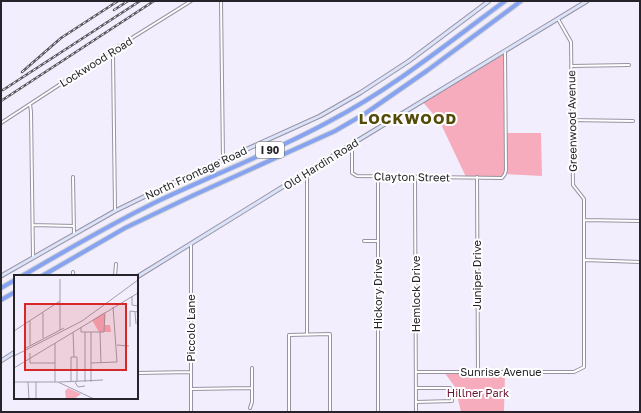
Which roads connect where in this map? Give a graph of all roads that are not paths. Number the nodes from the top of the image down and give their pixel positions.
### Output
1 (191, 1) edge
2 (221, 1) edge
3 (489, 1) edge
4 (505, 1) edge
5 (521, 1) edge
6 (587, 1) edge
7 (558, 19) junction
8 (111, 51) junction
9 (505, 51) junction
10 (629, 65) dead end
11 (571, 66) junction
12 (30, 104) junction
13 (571, 120) junction
14 (633, 121) dead end
15 (1, 123) edge
16 (352, 144) junction
17 (223, 161) junction
18 (307, 172) junction
19 (378, 176) junction
20 (415, 176) junction
21 (73, 177) dead end
22 (477, 177) junction
23 (115, 212) junction
24 (584, 220) junction
25 (640, 221) edge
26 (33, 225) junction
27 (74, 226) junction
28 (74, 235) junction
29 (364, 241) dead end
30 (378, 241) junction
31 (191, 244) junction
32 (33, 259) junction
33 (584, 260) junction
34 (640, 262) edge
35 (116, 264) dead end
36 (24, 275) edge
37 (44, 275) edge
38 (115, 275) edge
39 (1, 276) edge
40 (138, 276) edge
41 (14, 281) edge
42 (1, 288) edge
43 (14, 293) edge
44 (1, 300) edge
45 (307, 334) junction
46 (14, 353) edge
47 (1, 361) edge
48 (584, 367) joint
49 (252, 368) dead end
50 (138, 372) edge
51 (191, 372) junction
52 (416, 372) junction
53 (478, 372) junction
54 (252, 388) junction
55 (416, 388) junction
56 (191, 389) junction
57 (416, 402) junction
58 (250, 408) dead end
59 (191, 412) edge
60 (289, 412) edge
61 (330, 412) edge
62 (378, 412) edge
63 (416, 412) edge

1 - 8 street, Lockwood Road
2 - 17 street
3 - 17 street, North Frontage Road
4 - 36 highway, I 90
5 - 37 highway, I 90
6 - 7 street, Old Hardin Road
7 - 9 street, Old Hardin Road
7 - 11 street, Greenwood Avenue
8 - 12 street, Lockwood Road
8 - 23 street
9 - 16 street, Old Hardin Road
9 - 22 street, Clayton Street
10 - 11 street
11 - 13 street, Greenwood Avenue
12 - 15 street, Lockwood Road
12 - 26 street
13 - 14 street
13 - 24 street, Greenwood Avenue
16 - 18 street, Old Hardin Road
16 - 19 street, Clayton Street
17 - 23 street, North Frontage Road
18 - 31 street, Old Hardin Road
18 - 45 street
19 - 20 street, Clayton Street
19 - 30 street, Hickory Drive
20 - 22 street, Clayton Street
20 - 52 street, Hemlock Drive
21 - 27 street
22 - 53 street, Juniper Drive
23 - 28 street, North Frontage Road
24 - 25 street
24 - 33 street, Greenwood Avenue
26 - 27 street
26 - 32 street
27 - 28 street
28 - 32 street, North Frontage Road
29 - 30 street
30 - 62 street, Hickory Drive
31 - 40 street, Old Hardin Road
31 - 51 street, Piccolo Lane
32 - 39 street, North Frontage Road
33 - 34 street
33 - 48 street, Greenwood Avenue
35 - 38 street
41 - 42 highway
43 - 44 highway
45 - 60 street
45 - 61 street
46 - 47 street
48 - 53 street, Sunrise Avenue
49 - 54 street
50 - 51 street
51 - 56 street, Piccolo Lane
52 - 53 street, Sunrise Avenue
52 - 55 street, Hemlock Drive
54 - 56 street
54 - 58 street
55 - 57 street, Hemlock Drive
55 - 57 street
56 - 59 street, Piccolo Lane
57 - 63 street, Hemlock Drive

